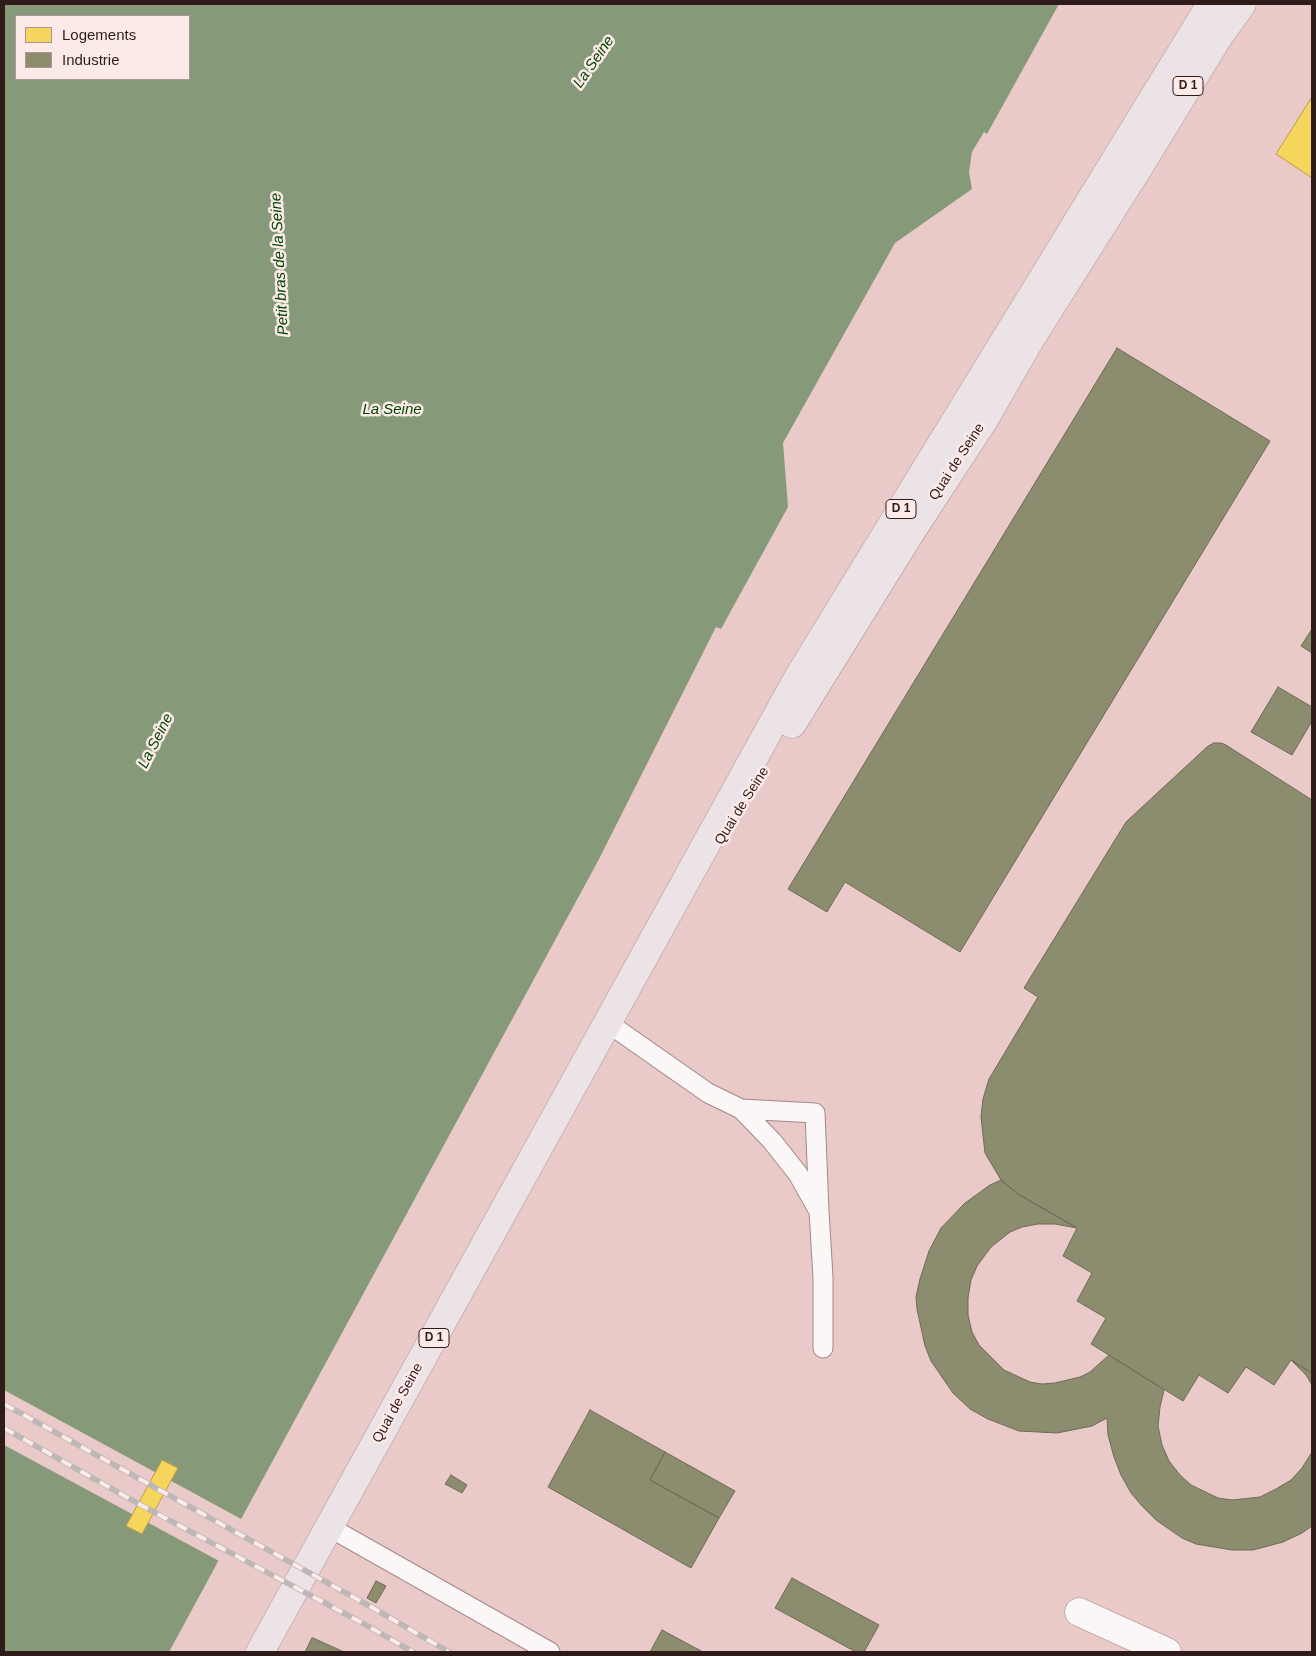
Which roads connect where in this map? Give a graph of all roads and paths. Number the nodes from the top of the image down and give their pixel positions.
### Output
1 (1211, 4) edge
2 (1242, 4) edge
3 (608, 1023) junction
4 (741, 1109) junction
5 (818, 1211) junction
6 (823, 1348) dead end
7 (329, 1527) junction
8 (1079, 1612) dead end
9 (260, 1652) edge
10 (550, 1652) edge
11 (1167, 1652) edge

1 - 3 main road, Quai de Seine / D 1
2 - 3 main road, Quai de Seine / D 1
3 - 4 lane
3 - 7 main road, Quai de Seine / D 1
4 - 5 lane
4 - 5 lane
5 - 6 lane
7 - 9 main road, Quai de Seine / D 1
7 - 10 lane
8 - 11 street

